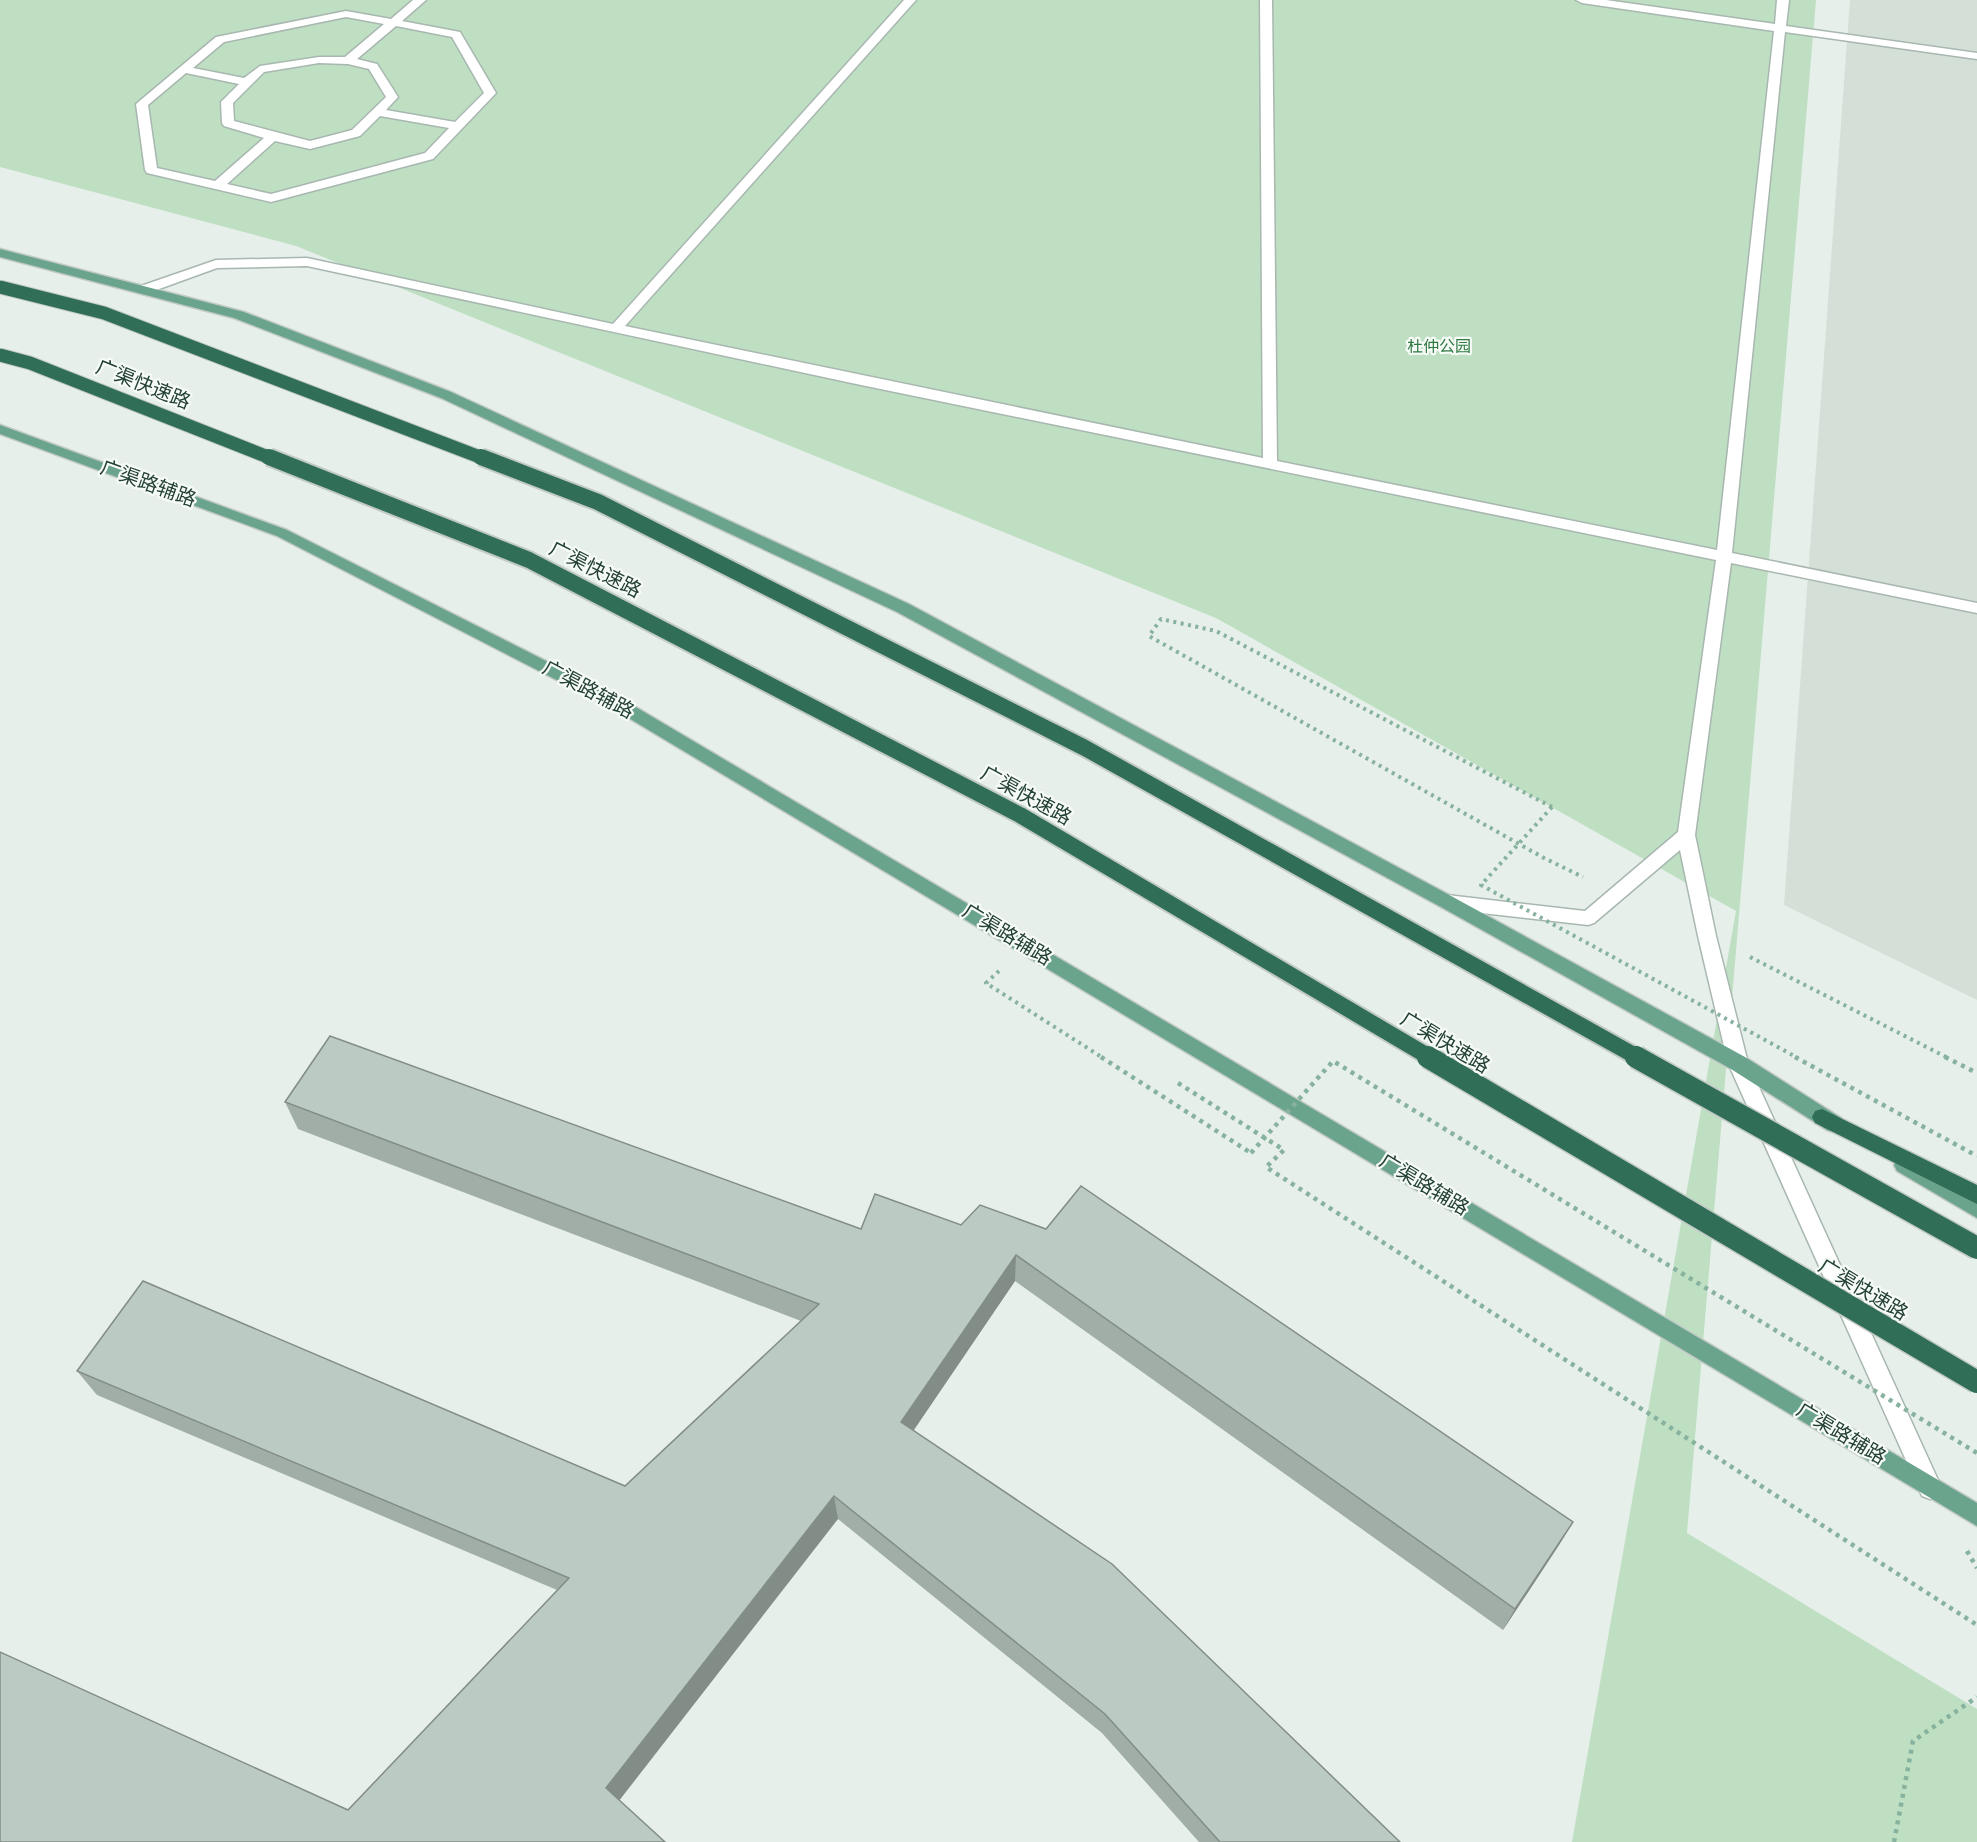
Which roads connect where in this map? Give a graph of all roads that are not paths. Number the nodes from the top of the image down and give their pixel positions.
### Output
1 (420, 0) edge
2 (910, 0) edge
3 (1266, 0) edge
4 (1582, 0) edge
5 (1783, 0) edge
6 (395, 22) junction
7 (1780, 27) junction
8 (1977, 56) edge
9 (348, 61) junction
10 (183, 69) junction
11 (247, 82) junction
12 (378, 112) junction
13 (459, 126) junction
14 (273, 137) junction
15 (218, 185) junction
16 (0, 253) edge
17 (0, 287) edge
18 (143, 290) junction
19 (615, 329) junction
20 (0, 355) edge
21 (0, 429) edge
22 (1270, 464) junction
23 (1724, 557) junction
24 (1977, 608) edge
25 (1686, 836) junction
26 (1447, 902) junction
27 (1738, 1064) junction
28 (1822, 1117) junction
29 (1977, 1195) edge
30 (1977, 1209) edge
31 (1977, 1248) edge
32 (1977, 1382) edge
33 (1930, 1488) junction
34 (1977, 1515) edge

1 - 6 street
2 - 19 street
3 - 22 street
4 - 7 street
5 - 7 street
6 - 9 street
6 - 10 street
6 - 13 street
7 - 8 street
7 - 23 street
9 - 11 street
9 - 12 street
10 - 11 street
10 - 15 street
11 - 14 street
12 - 13 street
12 - 14 street
13 - 15 street
14 - 15 street
16 - 18 main road
17 - 31 highway, bridge
18 - 19 street
18 - 26 main road
19 - 22 street
20 - 32 highway, 广渠快速路, bridge
21 - 33 main road, 广渠路辅路
22 - 23 street
23 - 24 street
23 - 25 street
25 - 26 street
25 - 27 street
26 - 27 main road
27 - 28 main road
27 - 33 street
28 - 29 highway
28 - 30 main road
33 - 34 main road, 广渠路辅路

